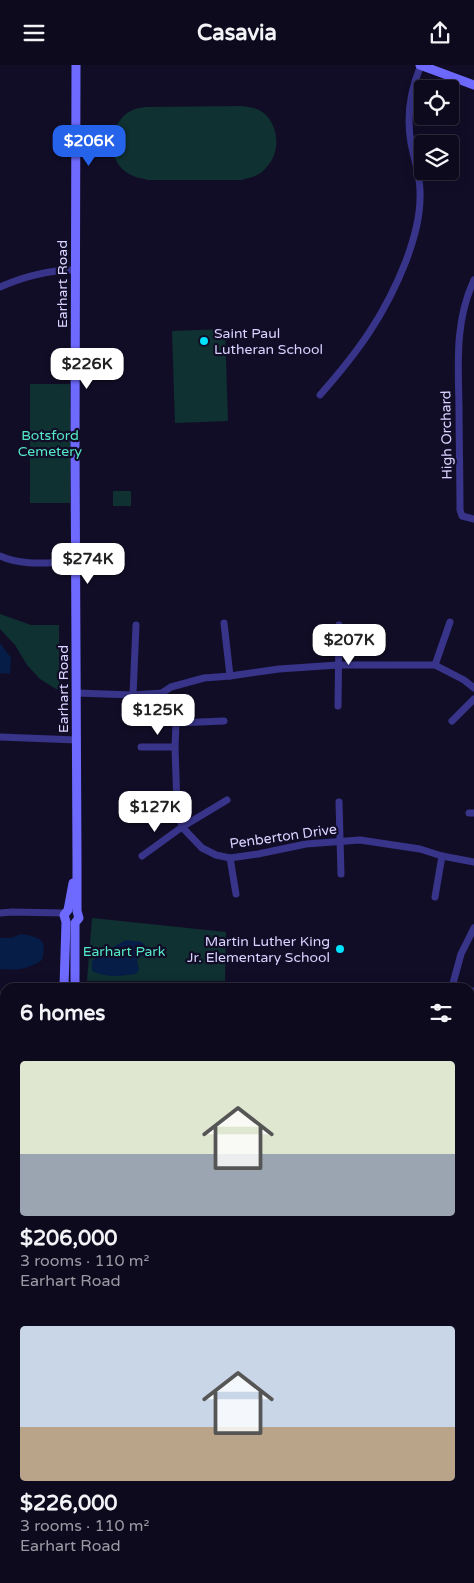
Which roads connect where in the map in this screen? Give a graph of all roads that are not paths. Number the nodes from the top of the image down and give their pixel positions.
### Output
1 (76, 65) edge
2 (420, 65) edge
3 (474, 85) edge
4 (75, 270) junction
5 (474, 280) edge
6 (0, 287) edge
7 (320, 395) dead end
8 (474, 519) edge
9 (0, 556) edge
10 (76, 562) junction
11 (450, 622) dead end
12 (224, 623) dead end
13 (136, 625) dead end
14 (339, 625) dead end
15 (338, 665) junction
16 (435, 665) junction
17 (230, 676) junction
18 (474, 688) edge
19 (77, 693) junction
20 (162, 693) junction
21 (133, 695) junction
22 (474, 699) edge
23 (338, 706) dead end
24 (224, 721) dead end
25 (452, 721) dead end
26 (176, 723) junction
27 (0, 737) edge
28 (77, 740) junction
29 (141, 747) dead end
30 (174, 747) junction
31 (227, 800) dead end
32 (339, 802) dead end
33 (182, 827) junction
34 (340, 841) junction
35 (142, 856) dead end
36 (442, 856) junction
37 (230, 858) junction
38 (474, 862) edge
39 (342, 873) dead end
40 (236, 894) dead end
41 (435, 897) dead end
42 (0, 913) edge
43 (69, 917) junction
44 (474, 928) edge
45 (64, 983) edge
46 (75, 983) edge
47 (453, 983) edge

1 - 4 street, Earhart Road
2 - 3 street
2 - 7 street
4 - 6 street
4 - 10 street, Earhart Road
5 - 8 street, High Orchard
9 - 10 street
10 - 19 street, Earhart Road
11 - 16 street
12 - 17 street
13 - 21 street
14 - 15 street
15 - 16 street
15 - 17 street
15 - 23 street
16 - 18 street
17 - 20 street
19 - 21 street
19 - 28 street, Earhart Road
20 - 21 street
20 - 26 street
22 - 25 street
24 - 26 street
26 - 30 street
27 - 28 street
28 - 43 street, Earhart Road
29 - 30 street
30 - 33 street
31 - 33 street
32 - 34 street
33 - 35 street
33 - 37 street, Penberton Drive
34 - 36 street, Penberton Drive
34 - 37 street, Penberton Drive
34 - 39 street
36 - 38 street, Penberton Drive
36 - 41 street
37 - 40 street
42 - 43 street
43 - 45 street, Earhart Road
43 - 46 street, Earhart Road
44 - 47 street

